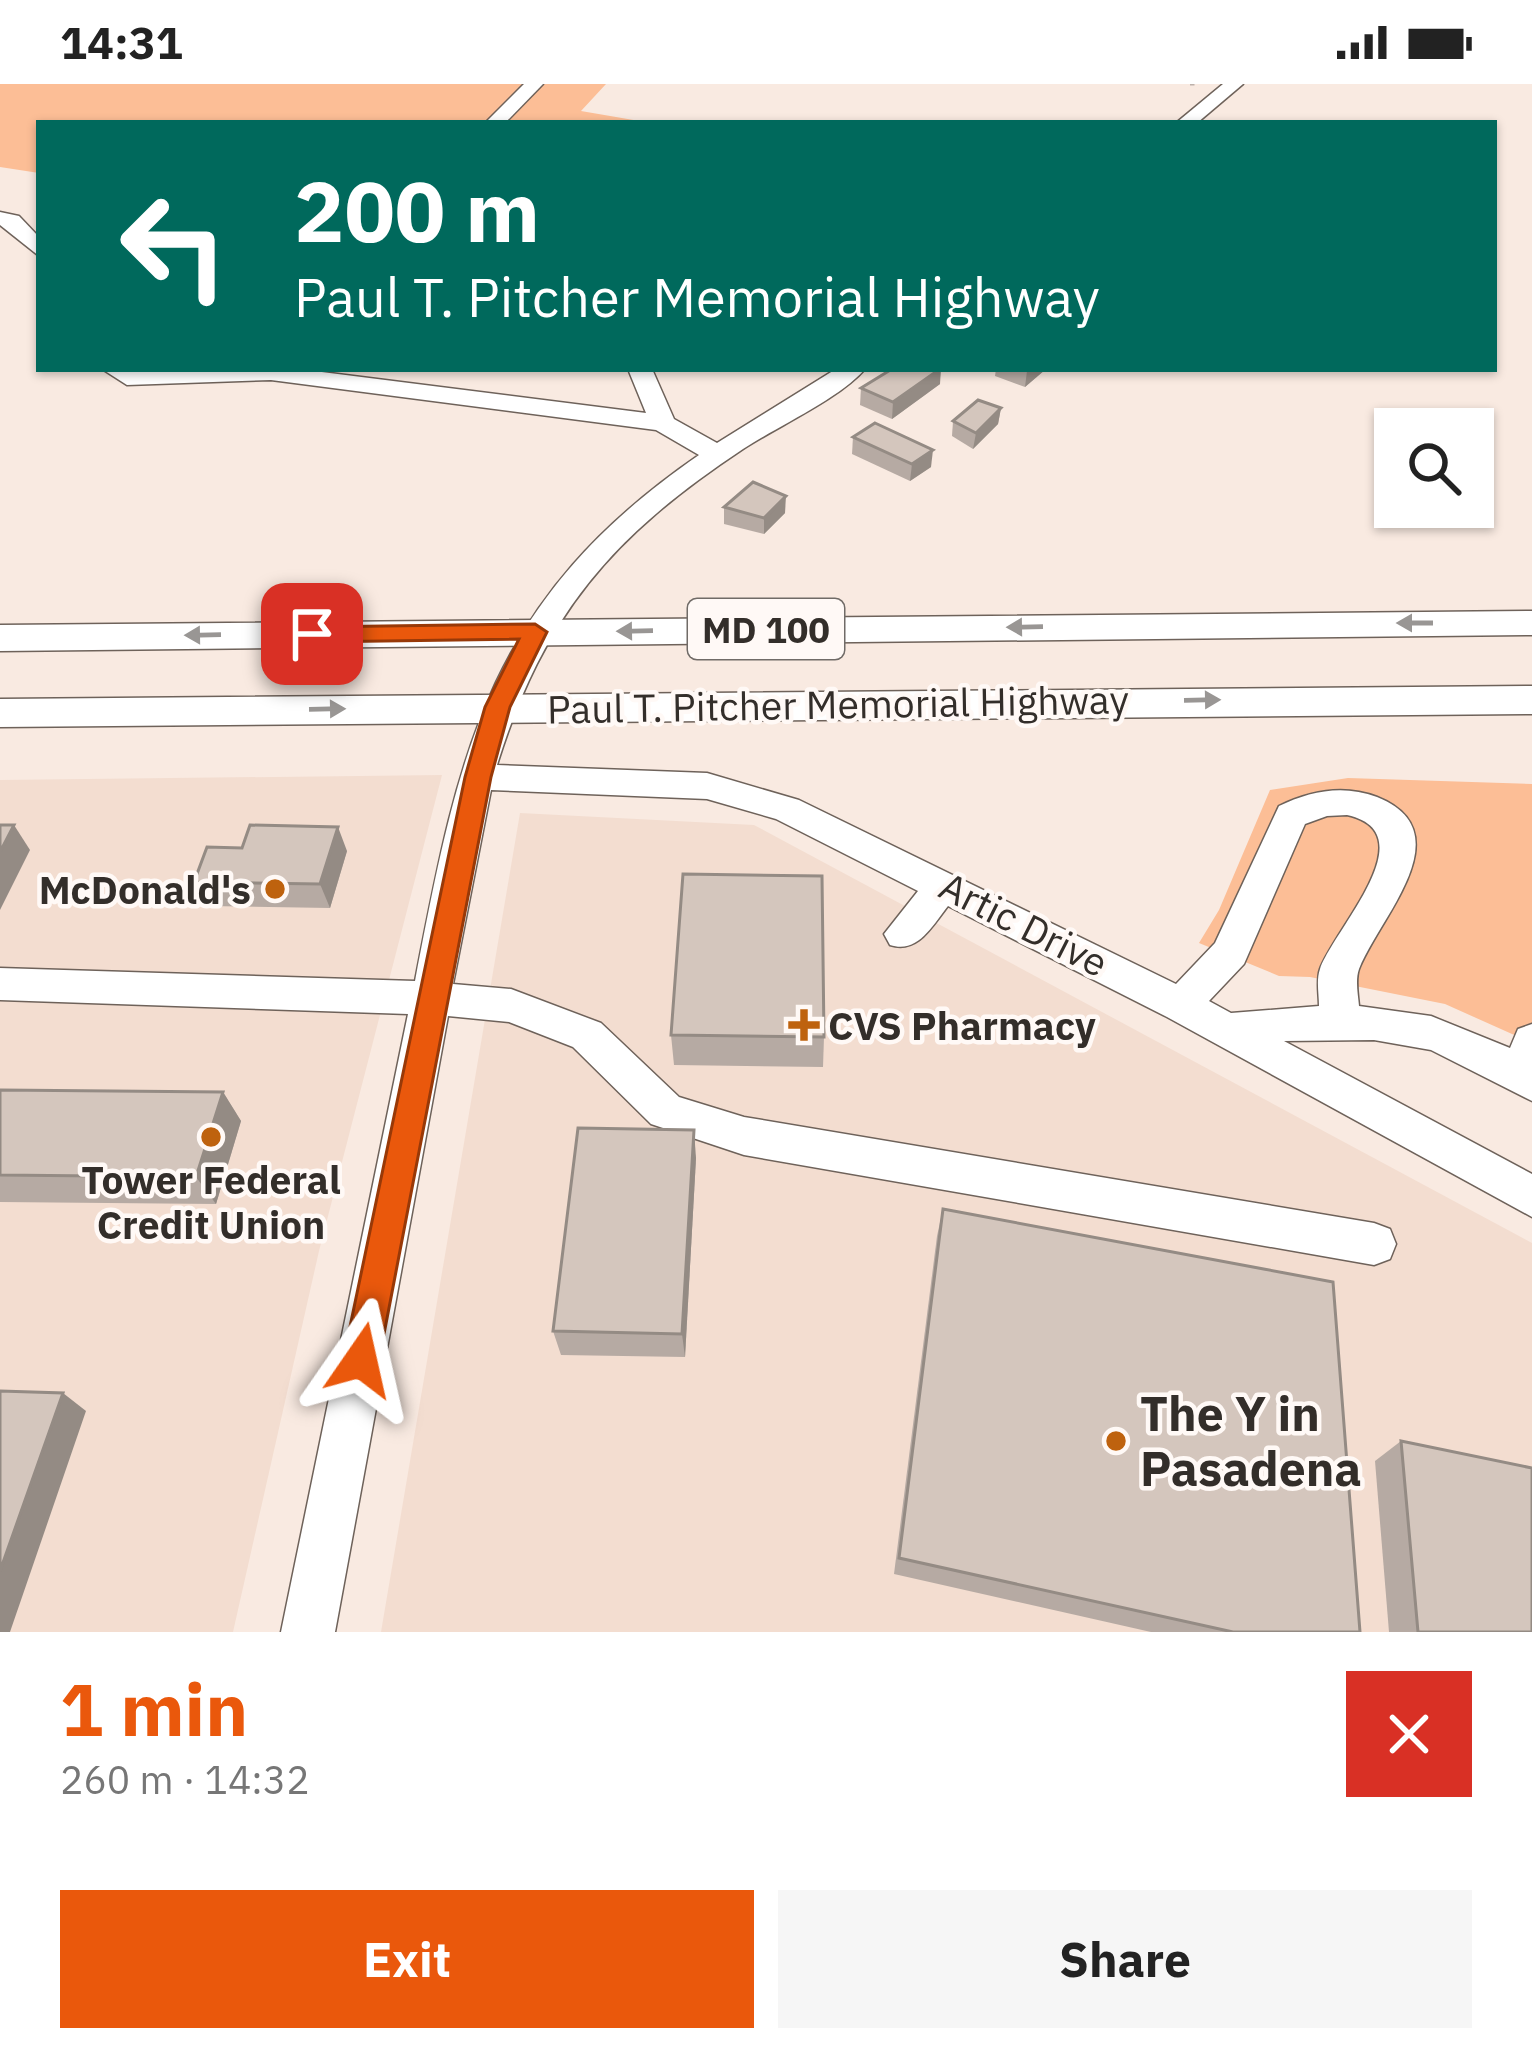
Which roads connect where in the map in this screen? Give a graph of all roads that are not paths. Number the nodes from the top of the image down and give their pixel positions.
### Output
1 (534, 84) edge
2 (1234, 84) edge
3 (497, 120) edge
4 (1189, 120) edge
5 (0, 218) edge
6 (36, 246) edge
7 (118, 372) edge
8 (641, 372) edge
9 (848, 372) edge
10 (663, 423) junction
11 (715, 453) junction
12 (1532, 623) edge
13 (535, 632) junction
14 (0, 638) edge
15 (1532, 700) edge
16 (497, 707) junction
17 (0, 713) edge
18 (478, 777) junction
19 (945, 884) junction
20 (903, 934) dead end
21 (0, 984) edge
22 (431, 998) junction
23 (1181, 1005) junction
24 (1340, 1022) junction
25 (1228, 1030) junction
26 (1528, 1067) edge
27 (1532, 1197) edge
28 (1374, 1244) dead end
29 (308, 1632) edge

1 - 3 street
2 - 4 street
5 - 6 street
7 - 10 street
8 - 10 street
9 - 11 street
10 - 11 street
11 - 13 street
12 -> 13 main road, Paul T. Pitcher Memorial Highway / MD 100
13 -> 14 main road, Paul T. Pitcher Memorial Highway / MD 100
13 - 16 street
16 -> 15 main road, Paul T. Pitcher Memorial Highway / MD 100
17 -> 16 main road, Paul T. Pitcher Memorial Highway / MD 100
16 - 18 street
18 - 19 street, Artic Drive
18 - 22 street
19 - 20 street
19 - 23 street, Artic Drive
21 - 22 street
22 - 28 street
22 - 29 street
23 - 24 street
23 - 25 street, Artic Drive
24 - 25 street
24 - 26 street
25 - 27 street, Artic Drive

